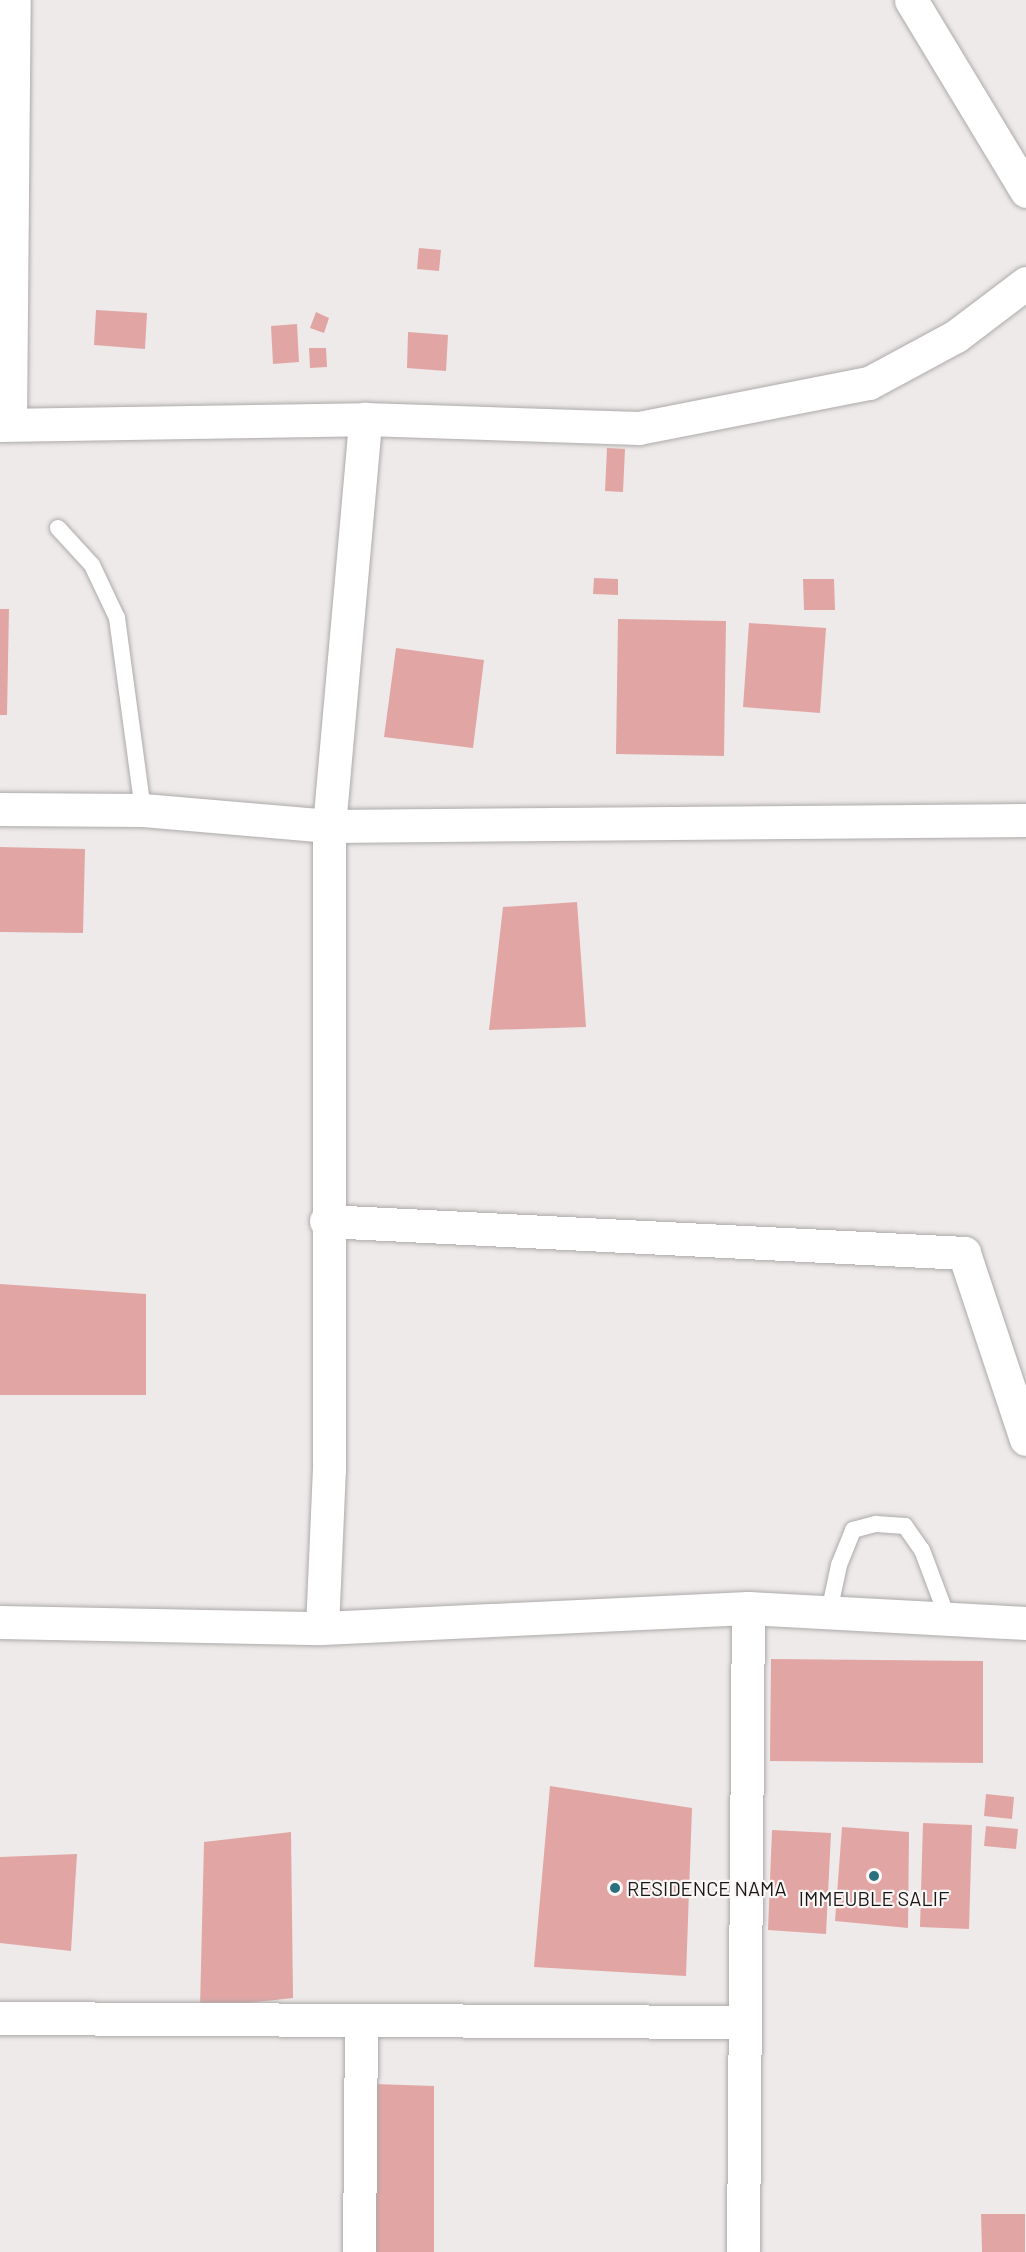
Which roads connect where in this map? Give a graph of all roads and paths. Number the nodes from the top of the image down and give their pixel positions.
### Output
1 (14, 0) edge
2 (911, 0) edge
3 (1026, 191) edge
4 (1026, 283) edge
5 (365, 419) junction
6 (5, 424) edge
7 (58, 528) dead end
8 (0, 809) edge
9 (143, 810) junction
10 (1026, 820) edge
11 (329, 826) junction
12 (326, 1221) junction
13 (1026, 1439) edge
14 (748, 1608) junction
15 (828, 1612) junction
16 (948, 1619) junction
17 (0, 1622) edge
18 (1026, 1623) edge
19 (322, 1628) junction
20 (0, 2018) edge
21 (361, 2022) junction
22 (745, 2022) junction
23 (359, 2252) edge
24 (743, 2252) edge

1 - 6 street
2 - 3 street
4 - 5 street
5 - 6 street
5 - 11 street
7 - 9 lane
8 - 9 street
9 - 11 street
10 - 11 street
11 - 12 street
12 - 13 street
12 - 19 street
14 - 15 street
14 - 19 street
14 - 22 street
15 - 16 street
15 - 16 lane
16 - 18 street
17 - 19 street
20 - 21 street
21 - 22 street
21 - 23 street
22 - 24 street

